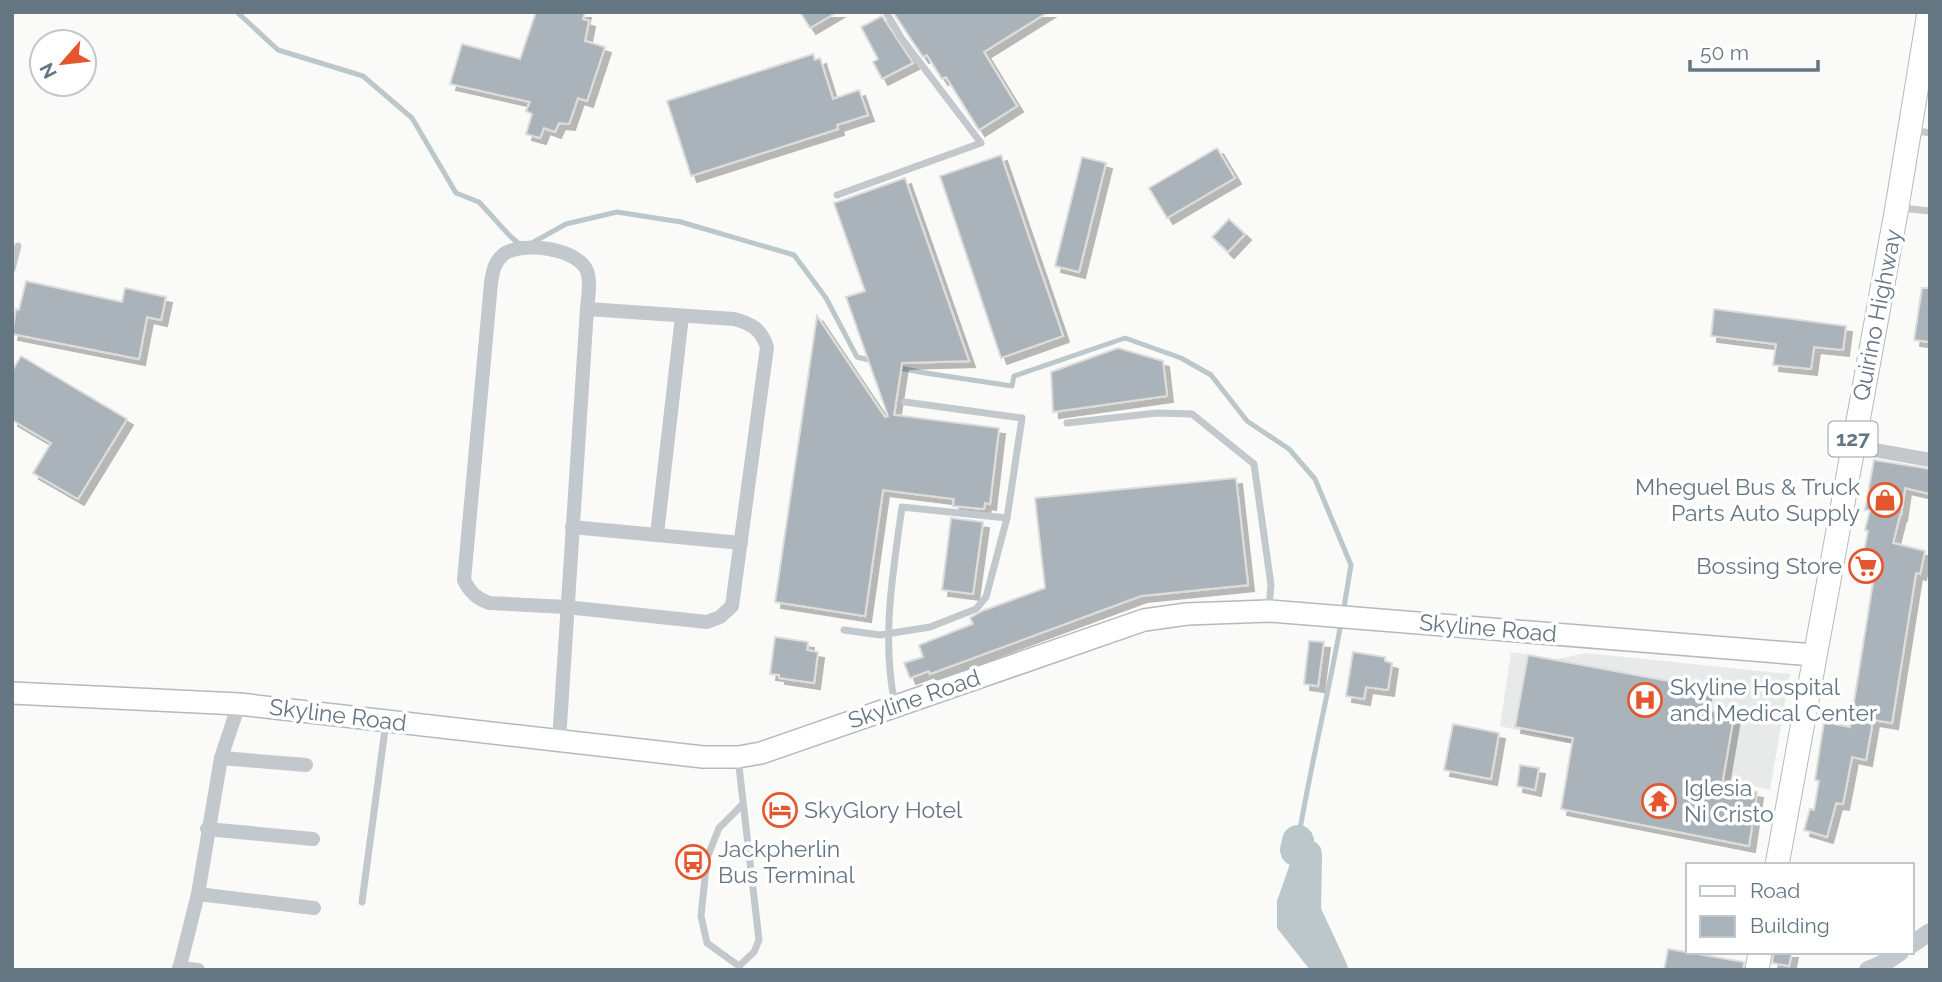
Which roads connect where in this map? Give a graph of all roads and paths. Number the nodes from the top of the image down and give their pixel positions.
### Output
1 (886, 12) edge
2 (1929, 12) edge
3 (1920, 132) edge
4 (837, 195) dead end
5 (1897, 207) junction
6 (1930, 211) edge
7 (18, 246) dead end
8 (12, 269) edge
9 (587, 309) junction
10 (682, 316) junction
11 (905, 402) dead end
12 (1067, 423) dead end
13 (1852, 446) junction
14 (1930, 460) edge
15 (1007, 518) junction
16 (572, 527) junction
17 (657, 534) junction
18 (741, 543) junction
19 (566, 607) junction
20 (1269, 611) junction
21 (844, 630) dead end
22 (889, 634) junction
23 (1814, 655) junction
24 (12, 693) edge
25 (239, 704) junction
26 (895, 705) junction
27 (386, 721) junction
28 (559, 741) junction
29 (738, 757) junction
30 (221, 758) junction
31 (306, 765) dead end
32 (742, 805) junction
33 (207, 830) junction
34 (313, 839) dead end
35 (1777, 863) edge
36 (198, 894) junction
37 (362, 902) dead end
38 (314, 908) dead end
39 (1930, 932) edge
40 (1914, 943) edge
41 (1897, 954) edge
42 (739, 968) edge
43 (179, 969) edge
44 (198, 970) edge
45 (1868, 970) edge

1 - 4 lane
2 - 3 main road, Quirino Highway / 127
3 - 5 main road, Quirino Highway / 127
5 - 6 lane
5 - 13 main road, Quirino Highway / 127
7 - 8 lane
9 - 10 street
9 - 16 street
9 - 19 street
10 - 17 street
10 - 18 street
11 - 15 lane
12 - 20 lane
13 - 14 street
13 - 23 main road, Quirino Highway / 127
15 - 22 lane
15 - 22 lane
16 - 17 street
16 - 19 street
17 - 18 street
18 - 19 street
19 - 28 street
20 - 23 main road, Skyline Road
20 - 26 main road, Skyline Road
21 - 22 lane
22 - 26 lane
23 - 35 main road, Quirino Highway / 127
24 - 25 main road, Skyline Road
25 - 27 main road, Skyline Road
25 - 30 street
26 - 29 main road, Skyline Road
27 - 28 main road, Skyline Road
27 - 37 lane
28 - 29 main road, Skyline Road
29 - 32 lane
30 - 31 street
30 - 33 street
32 - 42 lane
32 - 42 lane
33 - 34 street
33 - 36 street
36 - 38 street
36 - 43 street
39 - 40 street
41 - 45 street
43 - 44 street

